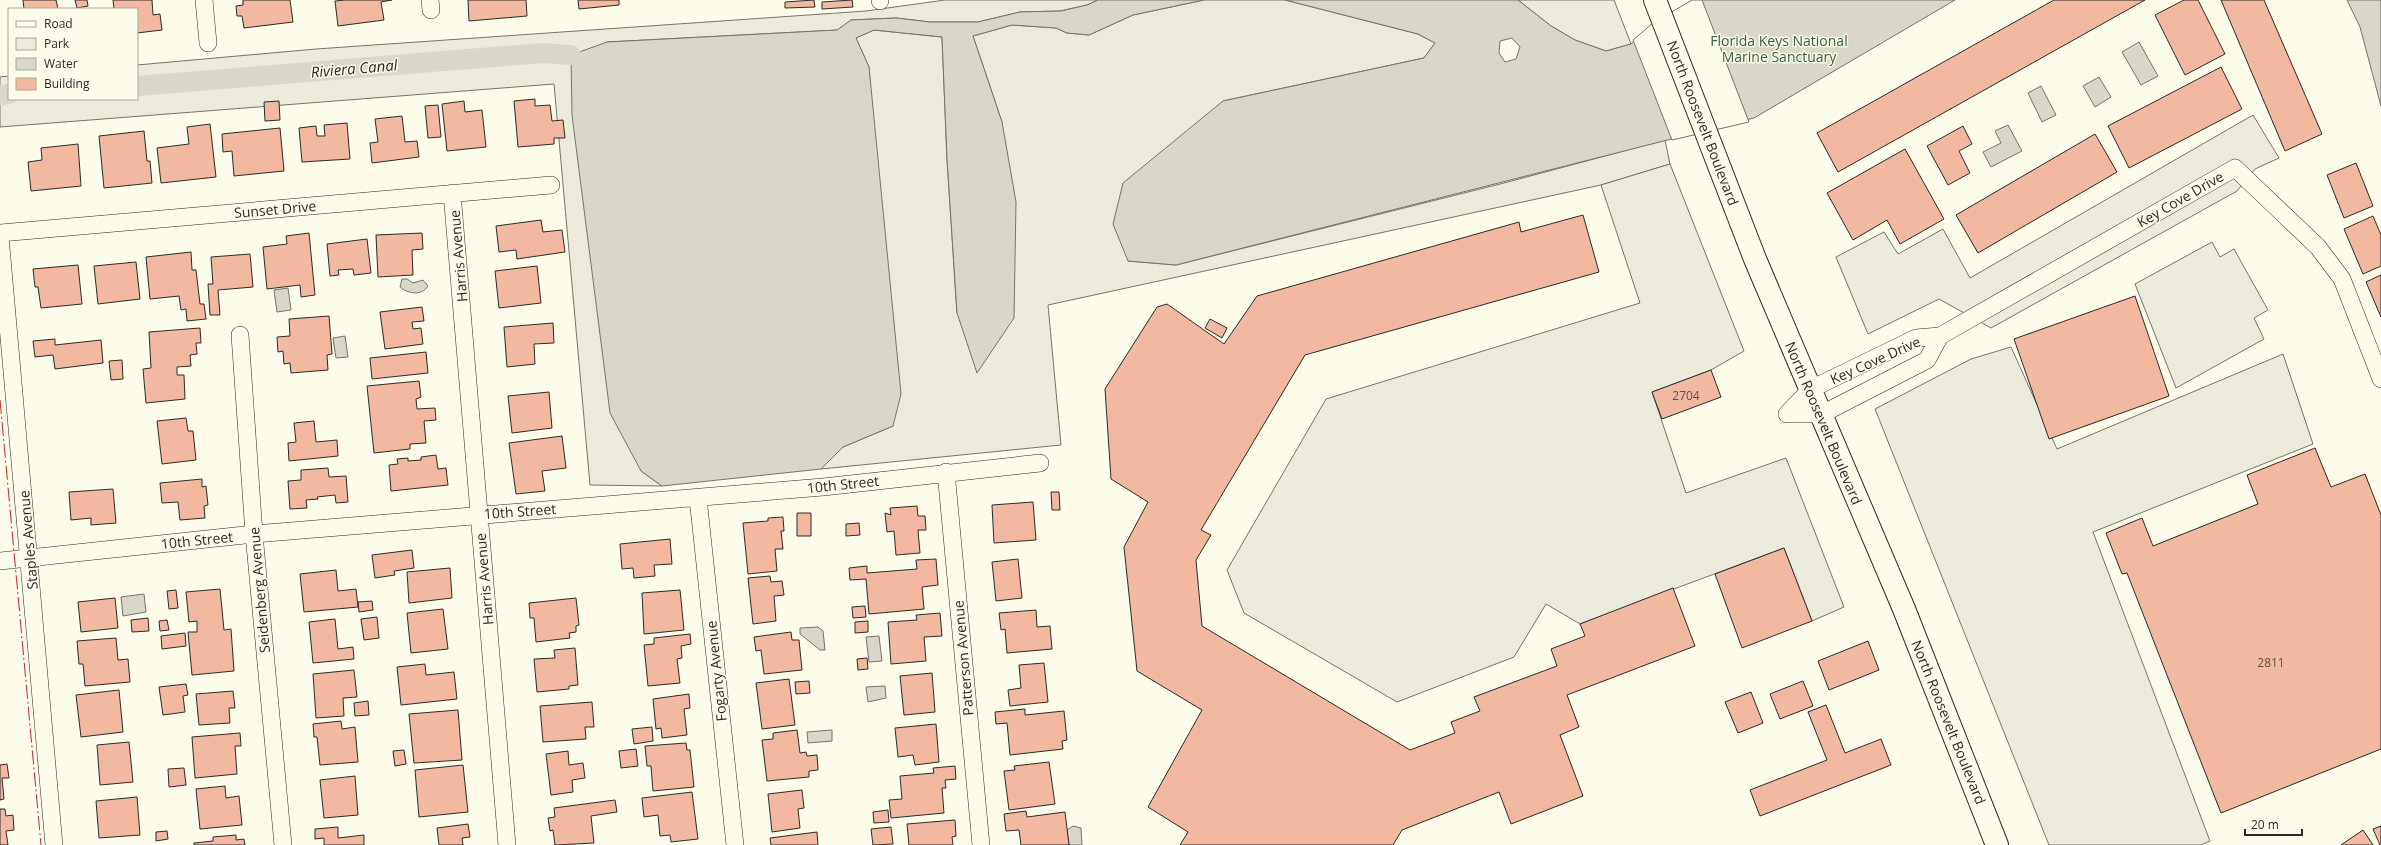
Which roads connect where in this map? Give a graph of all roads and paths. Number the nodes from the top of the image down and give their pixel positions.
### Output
1 (204, 0) edge
2 (1655, 0) edge
3 (208, 43) dead end
4 (551, 185) dead end
5 (452, 193) junction
6 (0, 235) edge
7 (240, 335) dead end
8 (1940, 336) junction
9 (2381, 379) edge
10 (1810, 389) junction
11 (1822, 414) junction
12 (1040, 463) dead end
13 (946, 472) junction
14 (698, 498) junction
15 (479, 514) junction
16 (254, 534) junction
17 (29, 559) junction
18 (0, 562) edge
19 (54, 845) edge
20 (283, 845) edge
21 (507, 845) edge
22 (735, 845) edge
23 (980, 845) edge
24 (1997, 845) edge

1 - 3 street
2 - 10 main road, North Roosevelt Boulevard
4 - 5 street, Sunset Drive
5 - 6 street, Sunset Drive
5 - 15 street, Harris Avenue
6 - 17 street, Staples Avenue
7 - 16 street, Seidenberg Avenue
8 - 9 street, Key Cove Drive
8 - 10 street, Key Cove Drive
8 - 11 street, Key Cove Drive
10 - 11 main road, North Roosevelt Boulevard
10 - 11 street, Key Cove Drive
11 - 24 main road, North Roosevelt Boulevard
12 - 13 street, 10th Street
13 - 14 street, 10th Street
13 - 23 street, Patterson Avenue
14 - 15 street, 10th Street
14 - 22 street, Fogarty Avenue
15 - 16 street, 10th Street
15 - 21 street, Harris Avenue
16 - 17 street, 10th Street
16 - 20 street, Seidenberg Avenue
17 - 18 street, 10th Street
17 - 19 street, Staples Avenue

